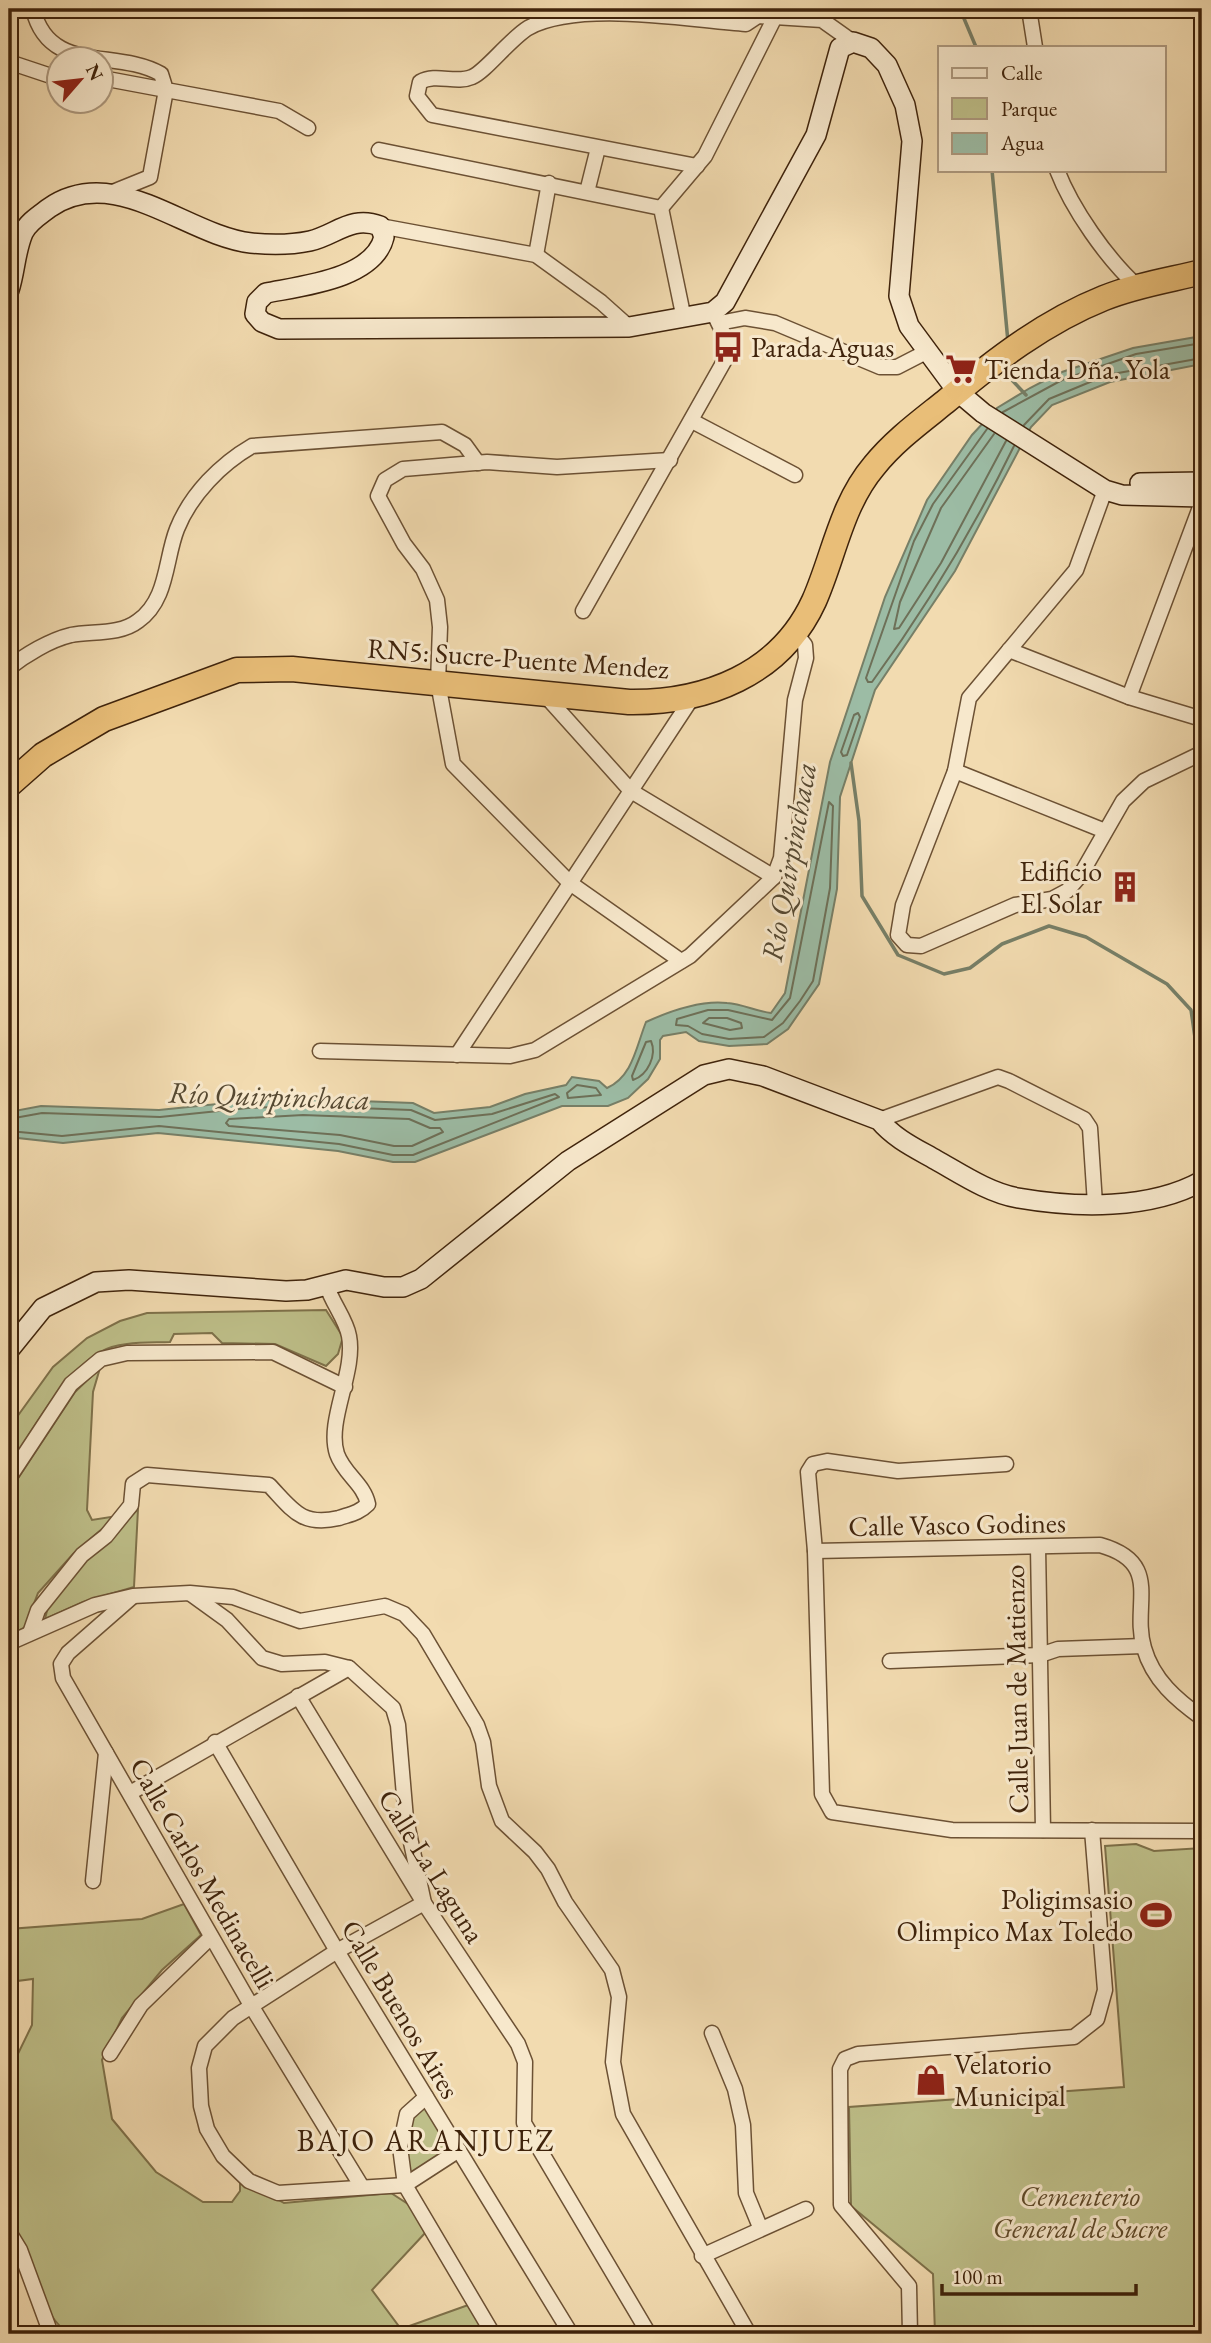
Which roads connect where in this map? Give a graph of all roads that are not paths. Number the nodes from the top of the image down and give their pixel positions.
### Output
1 (33, 9) edge
2 (730, 9) edge
3 (1029, 9) edge
4 (821, 15) edge
5 (758, 16) junction
6 (775, 17) junction
7 (853, 42) junction
8 (1034, 46) edge
9 (9, 62) edge
10 (46, 74) edge
11 (116, 81) edge
12 (166, 90) junction
13 (308, 128) dead end
14 (598, 148) junction
15 (379, 150) dead end
16 (696, 166) junction
17 (1058, 172) edge
18 (549, 183) junction
19 (587, 192) junction
20 (106, 195) junction
21 (661, 208) junction
22 (380, 226) junction
23 (536, 255) junction
24 (1202, 272) edge
25 (1138, 287) junction
26 (9, 290) edge
27 (716, 318) junction
28 (684, 319) junction
29 (629, 327) junction
30 (928, 351) junction
31 (957, 391) junction
32 (692, 421) junction
33 (670, 460) junction
34 (478, 463) junction
35 (1082, 473) junction
36 (795, 475) dead end
37 (1202, 483) edge
38 (1105, 490) junction
39 (1202, 500) edge
40 (583, 611) dead end
41 (794, 631) junction
42 (1009, 650) junction
43 (9, 668) edge
44 (439, 683) junction
45 (543, 693) junction
46 (1129, 697) junction
47 (692, 698) junction
48 (1202, 719) edge
49 (1202, 753) edge
50 (956, 771) junction
51 (9, 785) edge
52 (631, 791) junction
53 (1105, 831) junction
54 (774, 877) junction
55 (570, 883) junction
56 (681, 961) junction
57 (320, 1051) dead end
58 (457, 1055) junction
59 (879, 1120) junction
60 (1202, 1181) edge
61 (1095, 1204) junction
62 (327, 1286) junction
63 (9, 1350) edge
64 (345, 1388) junction
65 (1006, 1464) dead end
66 (9, 1478) edge
67 (1038, 1546) junction
68 (816, 1551) junction
69 (190, 1593) junction
70 (133, 1596) junction
71 (30, 1633) junction
72 (9, 1643) edge
73 (1143, 1646) junction
74 (1040, 1655) junction
75 (890, 1661) dead end
76 (349, 1668) junction
77 (298, 1696) junction
78 (1202, 1718) edge
79 (215, 1742) junction
80 (106, 1753) junction
81 (130, 1793) junction
82 (1043, 1830) junction
83 (1092, 1830) junction
84 (1202, 1830) edge
85 (93, 1881) dead end
86 (424, 1903) junction
87 (211, 1937) junction
88 (337, 1951) junction
89 (252, 2007) junction
90 (712, 2033) dead end
91 (110, 2054) dead end
92 (426, 2097) junction
93 (459, 2150) junction
94 (405, 2185) junction
95 (362, 2187) junction
96 (806, 2208) dead end
97 (760, 2227) junction
98 (9, 2232) edge
99 (702, 2256) junction
100 (51, 2334) edge
101 (493, 2334) edge
102 (571, 2334) edge
103 (649, 2334) edge
104 (749, 2334) edge
105 (910, 2334) edge

1 - 12 street
2 - 5 street
3 - 8 street
4 - 6 street
4 - 7 street
5 - 6 street
5 - 14 street
6 - 16 street
7 - 27 street
7 - 30 street
9 - 10 street
11 - 12 street
12 - 13 street
12 - 20 street
14 - 16 street
14 - 19 street
15 - 18 street
16 - 21 street
17 - 25 street
18 - 19 street
18 - 23 street
19 - 21 street
20 - 22 street
20 - 26 street
21 - 28 street
22 - 23 street
22 - 29 street
23 - 29 street
24 - 25 highway, RN5: Sucre-Puente Mendez
25 - 31 highway, RN5: Sucre-Puente Mendez
27 - 28 street
27 - 30 street
27 - 32 street
28 - 29 street
30 - 31 street
31 - 35 street
31 - 41 highway, RN5: Sucre-Puente Mendez
32 - 33 street
32 - 36 street
33 - 34 street
33 - 40 street
34 - 43 street
34 - 44 street
35 - 37 street
35 - 38 street
38 - 39 street
38 - 42 street
39 - 46 street
41 - 47 highway, RN5: Sucre-Puente Mendez
41 - 54 street
42 - 46 street
42 - 50 street
44 - 45 highway, RN5: Sucre-Puente Mendez
44 - 51 highway, RN5: Sucre-Puente Mendez
44 - 55 street
45 - 47 highway, RN5: Sucre-Puente Mendez
45 - 52 street
46 - 48 street
47 - 52 street
49 - 53 street
50 - 53 street
50 - 53 street
52 - 54 street
52 - 55 street
54 - 56 street
55 - 56 street
55 - 58 street
56 - 58 street
57 - 58 street
59 - 61 street
59 - 61 street
59 - 62 street
60 - 61 street
62 - 63 street
62 - 64 street
64 - 66 street
64 - 71 street
65 - 68 street
67 - 68 street, Calle Vasco Godines
67 - 73 street, Calle Vasco Godines
67 - 74 street, Calle Juan de Matienzo
68 - 82 street
69 - 70 street
69 - 76 street
69 - 99 street
70 - 71 street
70 - 80 street, Calle Carlos Medinacelli
71 - 72 street
73 - 74 street
73 - 78 street
74 - 75 street
74 - 82 street, Calle Juan de Matienzo
76 - 77 street
76 - 86 street
77 - 79 street
77 - 86 street, Calle La Laguna
79 - 81 street
79 - 88 street, Calle Buenos Aires
80 - 81 street, Calle Carlos Medinacelli
80 - 85 street
81 - 87 street, Calle Carlos Medinacelli
82 - 83 street
83 - 84 street
83 - 105 street
86 - 88 street
86 - 103 street, Calle La Laguna
87 - 89 street, Calle Carlos Medinacelli
87 - 91 street
88 - 89 street
88 - 92 street, Calle Buenos Aires
89 - 95 street, Calle Carlos Medinacelli
89 - 95 street
90 - 97 street
92 - 93 street, Calle Buenos Aires
92 - 94 street
93 - 94 street
93 - 102 street, Calle Buenos Aires
94 - 95 street
94 - 101 street
96 - 97 street
97 - 99 street
98 - 100 street
99 - 104 street

